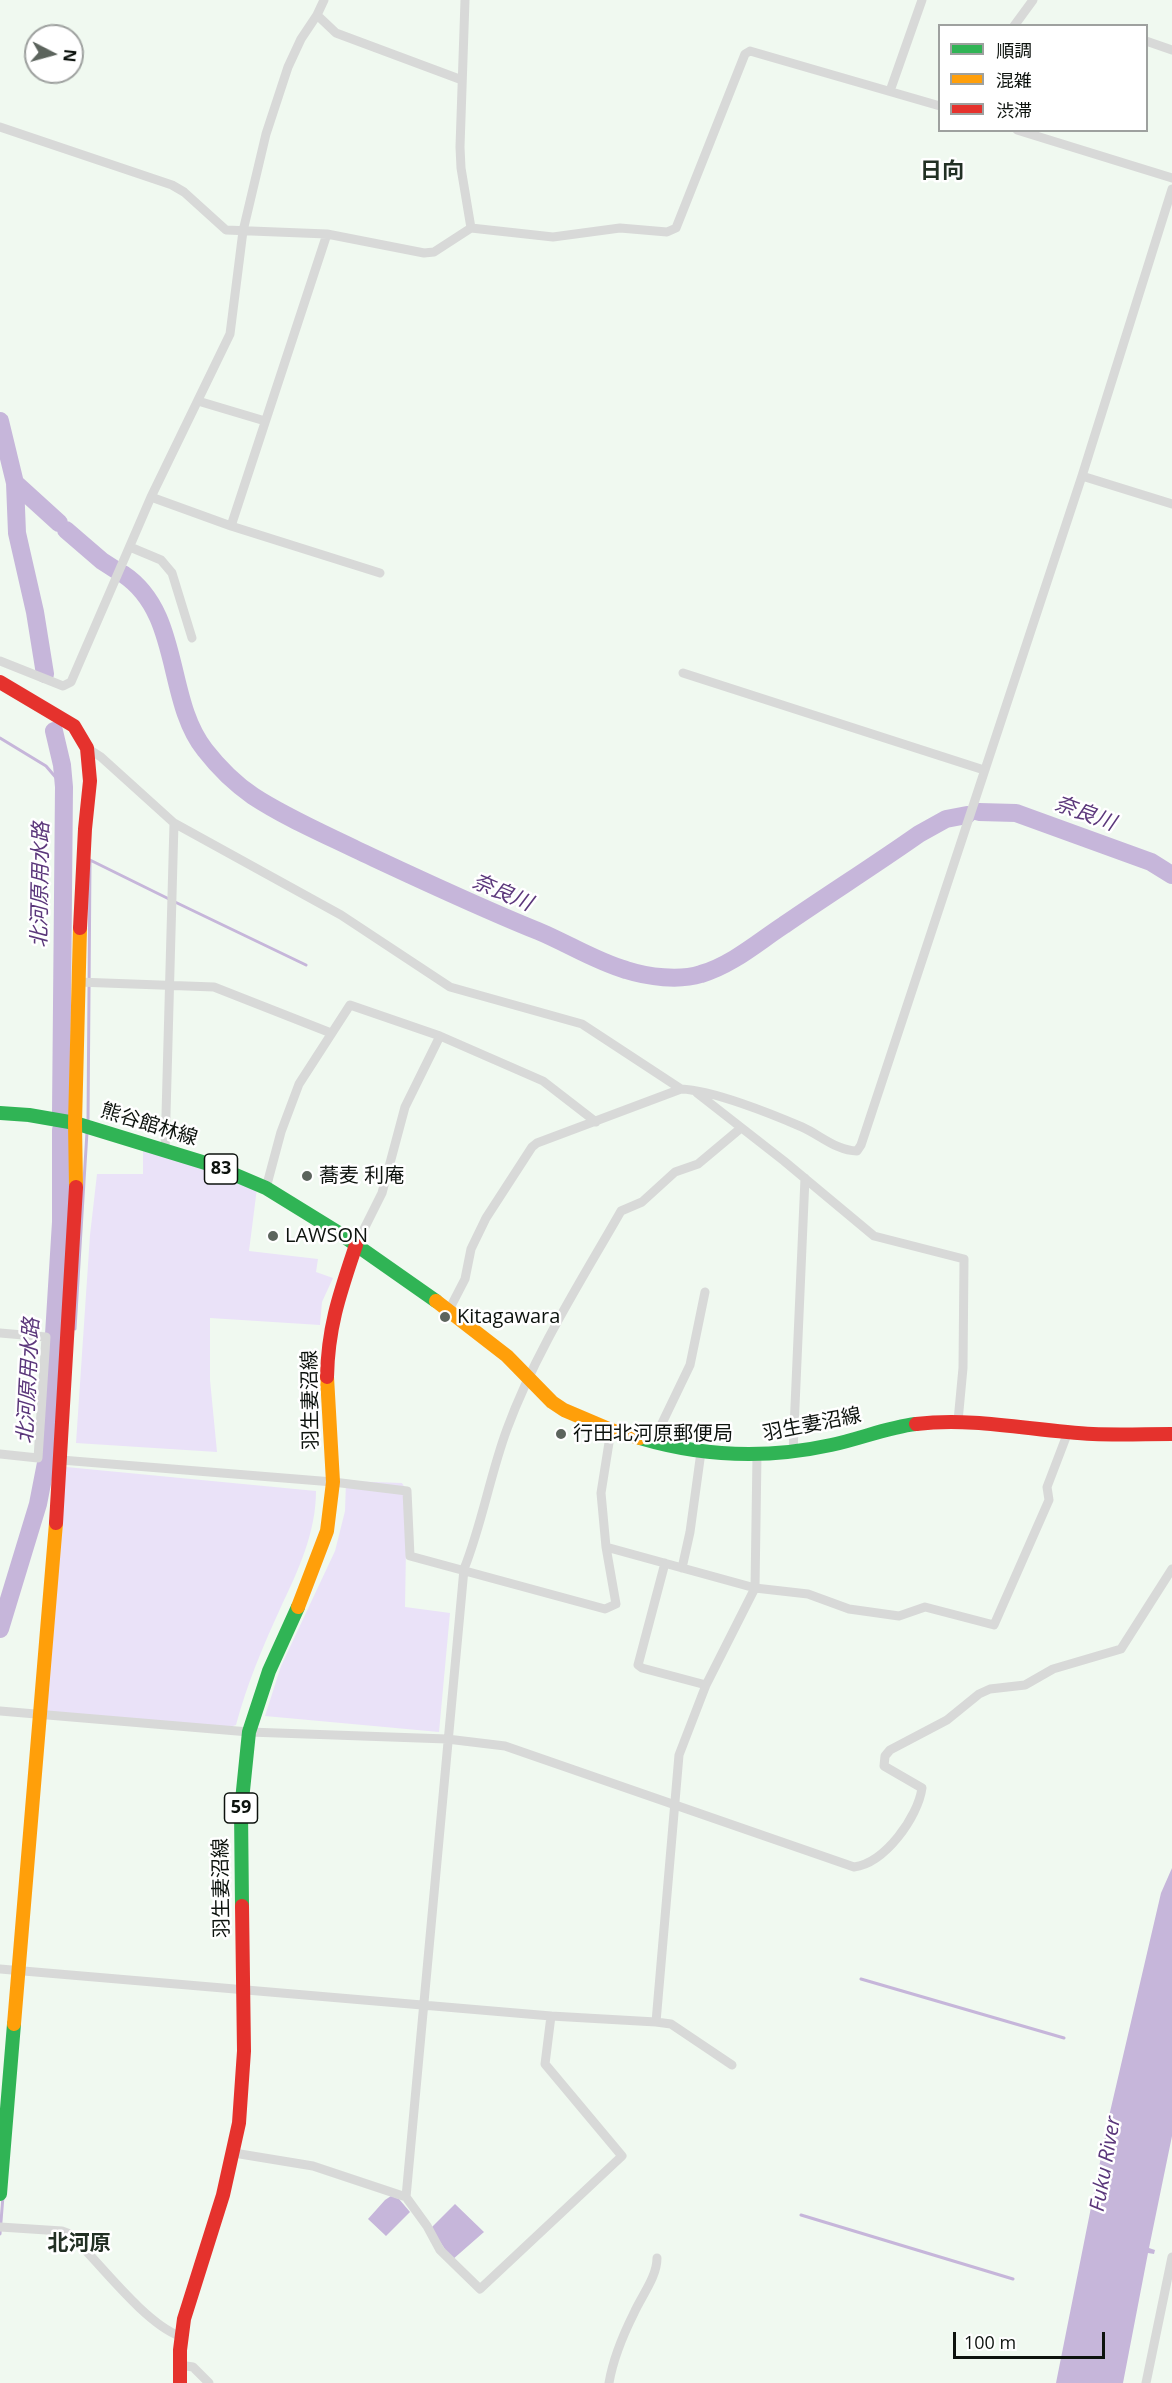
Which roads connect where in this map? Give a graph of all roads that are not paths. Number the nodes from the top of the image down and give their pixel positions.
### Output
1 (324, 0) edge
2 (465, 0) edge
3 (922, 0) edge
4 (1033, 0) edge
5 (317, 15) junction
6 (1015, 24) edge
7 (1148, 42) edge
8 (1172, 50) edge
9 (462, 80) junction
10 (890, 91) junction
11 (938, 106) edge
12 (0, 127) edge
13 (1023, 132) edge
14 (1172, 178) edge
15 (1172, 189) edge
16 (471, 228) junction
17 (243, 231) junction
18 (327, 234) junction
19 (198, 401) junction
20 (265, 421) junction
21 (1082, 476) junction
22 (151, 497) junction
23 (1172, 504) edge
24 (231, 526) junction
25 (128, 551) junction
26 (380, 573) dead end
27 (192, 638) dead end
28 (0, 661) edge
29 (683, 673) dead end
30 (0, 682) edge
31 (87, 748) junction
32 (984, 770) junction
33 (174, 822) junction
34 (78, 982) junction
35 (169, 985) junction
36 (331, 1034) junction
37 (440, 1036) junction
38 (681, 1089) junction
39 (692, 1089) junction
40 (0, 1113) edge
41 (73, 1122) junction
42 (596, 1122) junction
43 (741, 1128) junction
44 (165, 1151) junction
45 (805, 1179) junction
46 (266, 1188) junction
47 (356, 1245) junction
48 (705, 1292) dead end
49 (449, 1310) junction
50 (0, 1333) edge
51 (529, 1378) junction
52 (958, 1421) junction
53 (611, 1430) junction
54 (1068, 1432) junction
55 (1172, 1434) edge
56 (653, 1442) junction
57 (701, 1452) junction
58 (793, 1452) junction
59 (0, 1454) edge
60 (757, 1455) junction
61 (61, 1460) junction
62 (333, 1482) junction
63 (606, 1547) junction
64 (665, 1563) junction
65 (682, 1568) junction
66 (464, 1569) junction
67 (1172, 1569) edge
68 (755, 1588) junction
69 (706, 1685) junction
70 (0, 1711) edge
71 (39, 1714) junction
72 (249, 1732) junction
73 (447, 1739) junction
74 (673, 1804) junction
75 (0, 1969) edge
76 (17, 1971) junction
77 (243, 1989) junction
78 (423, 2005) junction
79 (551, 2016) junction
80 (656, 2022) junction
81 (732, 2065) dead end
82 (234, 2153) junction
83 (0, 2194) edge
84 (406, 2197) junction
85 (0, 2227) edge
86 (1172, 2257) edge
87 (657, 2258) dead end
88 (180, 2336) junction
89 (180, 2365) junction
90 (180, 2383) edge
91 (209, 2383) edge
92 (609, 2383) edge
93 (1146, 2383) edge

1 - 5 street
2 - 9 street
3 - 10 street
4 - 6 street
5 - 9 street
5 - 17 street
7 - 8 street
9 - 16 street
10 - 11 street
10 - 16 street
12 - 17 street
13 - 14 street
15 - 21 street
16 - 18 street
17 - 18 street
17 - 19 street
18 - 20 street
19 - 20 street
19 - 22 street
20 - 24 street
21 - 23 street
21 - 32 street
22 - 24 street
22 - 25 street
24 - 26 street
25 - 27 street
25 - 28 street
29 - 32 street
30 - 31 main road
31 - 33 street
31 - 34 main road
32 - 39 street
33 - 35 street
33 - 38 street
34 - 35 street
34 - 41 main road
35 - 36 street
35 - 44 street
36 - 37 street
36 - 46 street
37 - 42 street
37 - 47 street
38 - 39 street
38 - 42 street
39 - 43 street
40 - 41 main road, 熊谷館林線 / 83
41 - 44 main road, 熊谷館林線 / 83
41 - 61 main road
42 - 49 street
43 - 45 street
43 - 51 street
44 - 46 main road, 熊谷館林線 / 83
45 - 52 street
45 - 58 street
46 - 47 main road, 熊谷館林線 / 83
47 - 49 main road, 羽生妻沼線
47 - 62 main road, 羽生妻沼線 / 59
48 - 56 street
49 - 51 main road, 羽生妻沼線
50 - 59 street
51 - 53 main road, 羽生妻沼線
51 - 66 street
52 - 54 main road, 羽生妻沼線
52 - 58 main road, 羽生妻沼線
53 - 56 main road, 羽生妻沼線
53 - 63 street
54 - 55 main road, 羽生妻沼線
54 - 68 street
56 - 57 main road, 羽生妻沼線
57 - 60 main road, 羽生妻沼線
57 - 65 street
58 - 60 main road, 羽生妻沼線
60 - 68 street
61 - 62 street
61 - 71 main road
62 - 66 street
62 - 72 main road, 羽生妻沼線 / 59
63 - 64 street
63 - 66 street
64 - 65 street
64 - 69 street
65 - 68 street
66 - 73 street
67 - 74 street
68 - 69 street
69 - 74 street
70 - 71 street
71 - 72 street
71 - 76 main road
72 - 73 street
72 - 77 main road, 羽生妻沼線 / 59
73 - 74 street
73 - 78 street
74 - 80 street
75 - 76 street
76 - 77 street
76 - 83 main road
77 - 78 street
77 - 82 main road, 羽生妻沼線 / 59
78 - 79 street
78 - 84 street
79 - 80 street
79 - 84 street
80 - 81 street
82 - 84 street
82 - 88 main road, 羽生妻沼線 / 59
85 - 88 street
86 - 93 street
87 - 92 street
88 - 89 main road, 羽生妻沼線 / 59
89 - 90 main road, 羽生妻沼線 / 59
89 - 91 street

